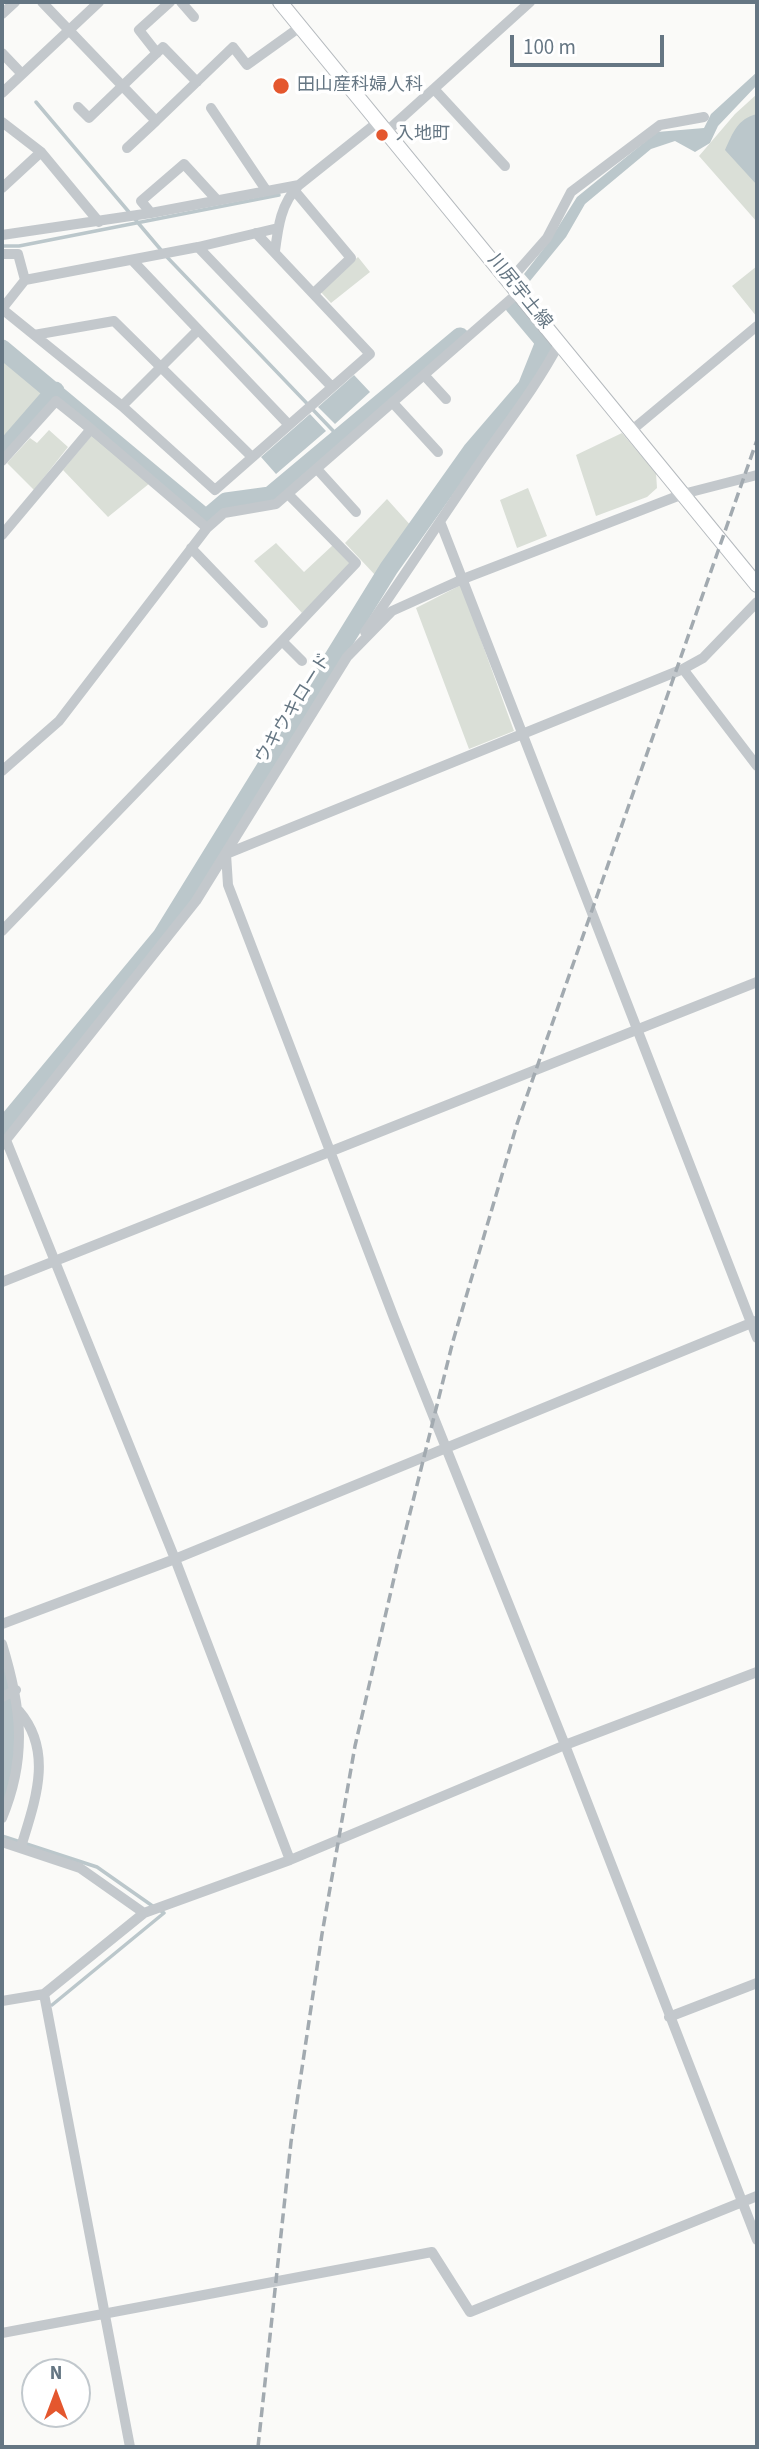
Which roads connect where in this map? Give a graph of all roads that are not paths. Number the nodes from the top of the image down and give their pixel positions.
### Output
1 (15, 2) edge
2 (42, 2) edge
3 (99, 2) edge
4 (170, 2) edge
5 (181, 2) edge
6 (279, 2) edge
7 (530, 2) edge
8 (2, 14) edge
9 (194, 17) dead end
10 (300, 27) junction
11 (69, 30) junction
12 (2, 52) edge
13 (157, 53) junction
14 (22, 74) junction
15 (197, 82) junction
16 (123, 86) junction
17 (434, 89) junction
18 (2, 93) edge
19 (78, 107) dead end
20 (211, 108) dead end
21 (704, 117) dead end
22 (156, 121) junction
23 (2, 122) edge
24 (382, 127) junction
25 (127, 148) dead end
26 (41, 152) junction
27 (505, 166) dead end
28 (296, 187) junction
29 (2, 188) edge
30 (267, 190) junction
31 (217, 200) junction
32 (151, 213) junction
33 (99, 222) junction
34 (278, 228) junction
35 (256, 233) junction
36 (2, 236) edge
37 (198, 247) junction
38 (275, 251) junction
39 (2, 254) edge
40 (132, 260) junction
41 (25, 279) junction
42 (510, 280) junction
43 (519, 292) junction
44 (314, 293) junction
45 (2, 309) edge
46 (757, 326) edge
47 (197, 331) junction
48 (34, 335) junction
49 (560, 342) junction
50 (161, 369) junction
51 (424, 375) junction
52 (332, 387) junction
53 (446, 400) dead end
54 (393, 403) junction
55 (122, 407) junction
56 (289, 425) junction
57 (91, 429) junction
58 (632, 430) junction
59 (438, 452) dead end
60 (251, 456) junction
61 (2, 461) edge
62 (317, 469) junction
63 (757, 475) edge
64 (288, 494) junction
65 (683, 494) junction
66 (356, 512) dead end
67 (441, 524) junction
68 (207, 528) junction
69 (2, 535) edge
70 (191, 548) junction
71 (463, 579) junction
72 (757, 585) edge
73 (757, 602) edge
74 (263, 623) dead end
75 (282, 641) junction
76 (347, 657) junction
77 (302, 661) dead end
78 (682, 669) junction
79 (519, 733) junction
80 (757, 766) edge
81 (2, 771) edge
82 (226, 854) junction
83 (2, 931) edge
84 (757, 982) edge
85 (637, 1030) junction
86 (4, 1142) edge
87 (330, 1152) junction
88 (55, 1262) junction
89 (2, 1282) edge
90 (754, 1322) edge
91 (757, 1338) edge
92 (446, 1450) junction
93 (175, 1559) junction
94 (2, 1624) edge
95 (2, 1644) edge
96 (757, 1672) edge
97 (16, 1690) junction
98 (2, 1697) edge
99 (19, 1711) junction
100 (565, 1745) junction
101 (2, 1818) edge
102 (2, 1842) edge
103 (21, 1847) junction
104 (290, 1860) junction
105 (144, 1913) junction
106 (757, 1983) edge
107 (44, 1994) junction
108 (2, 2001) edge
109 (669, 2017) junction
110 (757, 2196) edge
111 (742, 2202) junction
112 (757, 2240) edge
113 (106, 2313) junction
114 (2, 2333) edge
115 (130, 2447) edge

1 - 8 street
2 - 11 street
3 - 11 street
4 - 13 street
5 - 9 street
6 - 10 main road, 川尻宇土線
7 - 17 street
10 - 15 street
10 - 24 main road, 川尻宇土線
11 - 14 street
11 - 16 street
12 - 14 street
13 - 15 street
13 - 16 street
14 - 18 street
15 - 22 street
16 - 19 street
16 - 22 street
17 - 24 street
17 - 27 street
20 - 30 street
21 - 42 street
22 - 25 street
23 - 26 street
24 - 28 street
24 - 42 main road, 川尻宇土線
26 - 29 street
26 - 33 street
28 - 30 street
28 - 34 street
28 - 44 street
30 - 31 street
31 - 32 street
31 - 32 street
32 - 33 street
33 - 36 street
34 - 35 street
34 - 38 street
35 - 37 street
35 - 38 street
37 - 40 street
37 - 52 street
38 - 44 street
39 - 41 street
40 - 41 street
40 - 47 street
41 - 45 street
42 - 43 main road, 川尻宇土線
43 - 49 main road, 川尻宇土線
43 - 51 street
44 - 52 street
45 - 48 street
46 - 58 street
47 - 50 street
47 - 56 street
48 - 50 street
48 - 55 street
49 - 58 main road, 川尻宇土線
49 - 67 street
50 - 55 street
50 - 60 street
51 - 53 street
51 - 54 street
52 - 56 street
54 - 59 street
54 - 62 street
55 - 60 street
56 - 60 street
57 - 61 street
57 - 68 street
57 - 69 street
58 - 65 main road, 川尻宇土線
62 - 64 street
62 - 66 street
63 - 65 street, ウキウキロード
64 - 68 street
64 - 75 street
65 - 71 street, ウキウキロード
65 - 72 main road, 川尻宇土線
67 - 71 street
67 - 76 street
68 - 70 street
70 - 74 street
70 - 81 street
71 - 76 street, ウキウキロード
71 - 79 street
73 - 78 street
75 - 77 street
75 - 83 street
76 - 82 street, ウキウキロード
78 - 79 street
78 - 80 street
79 - 82 street
79 - 85 street
82 - 86 street, ウキウキロード
82 - 87 street
84 - 85 street
85 - 87 street
85 - 90 street
86 - 88 street
87 - 88 street
87 - 92 street
88 - 89 street
88 - 93 street
90 - 91 street
90 - 92 street
92 - 93 street
92 - 100 street
93 - 94 street
93 - 104 street
95 - 97 street
96 - 100 street
97 - 98 street
97 - 99 street
99 - 101 street
99 - 103 street
100 - 104 street
100 - 109 street
102 - 103 street
103 - 105 street
104 - 105 street
105 - 107 street
106 - 109 street
107 - 108 street
107 - 113 street
109 - 111 street
110 - 111 street
111 - 112 street
111 - 113 street
113 - 114 street
113 - 115 street

